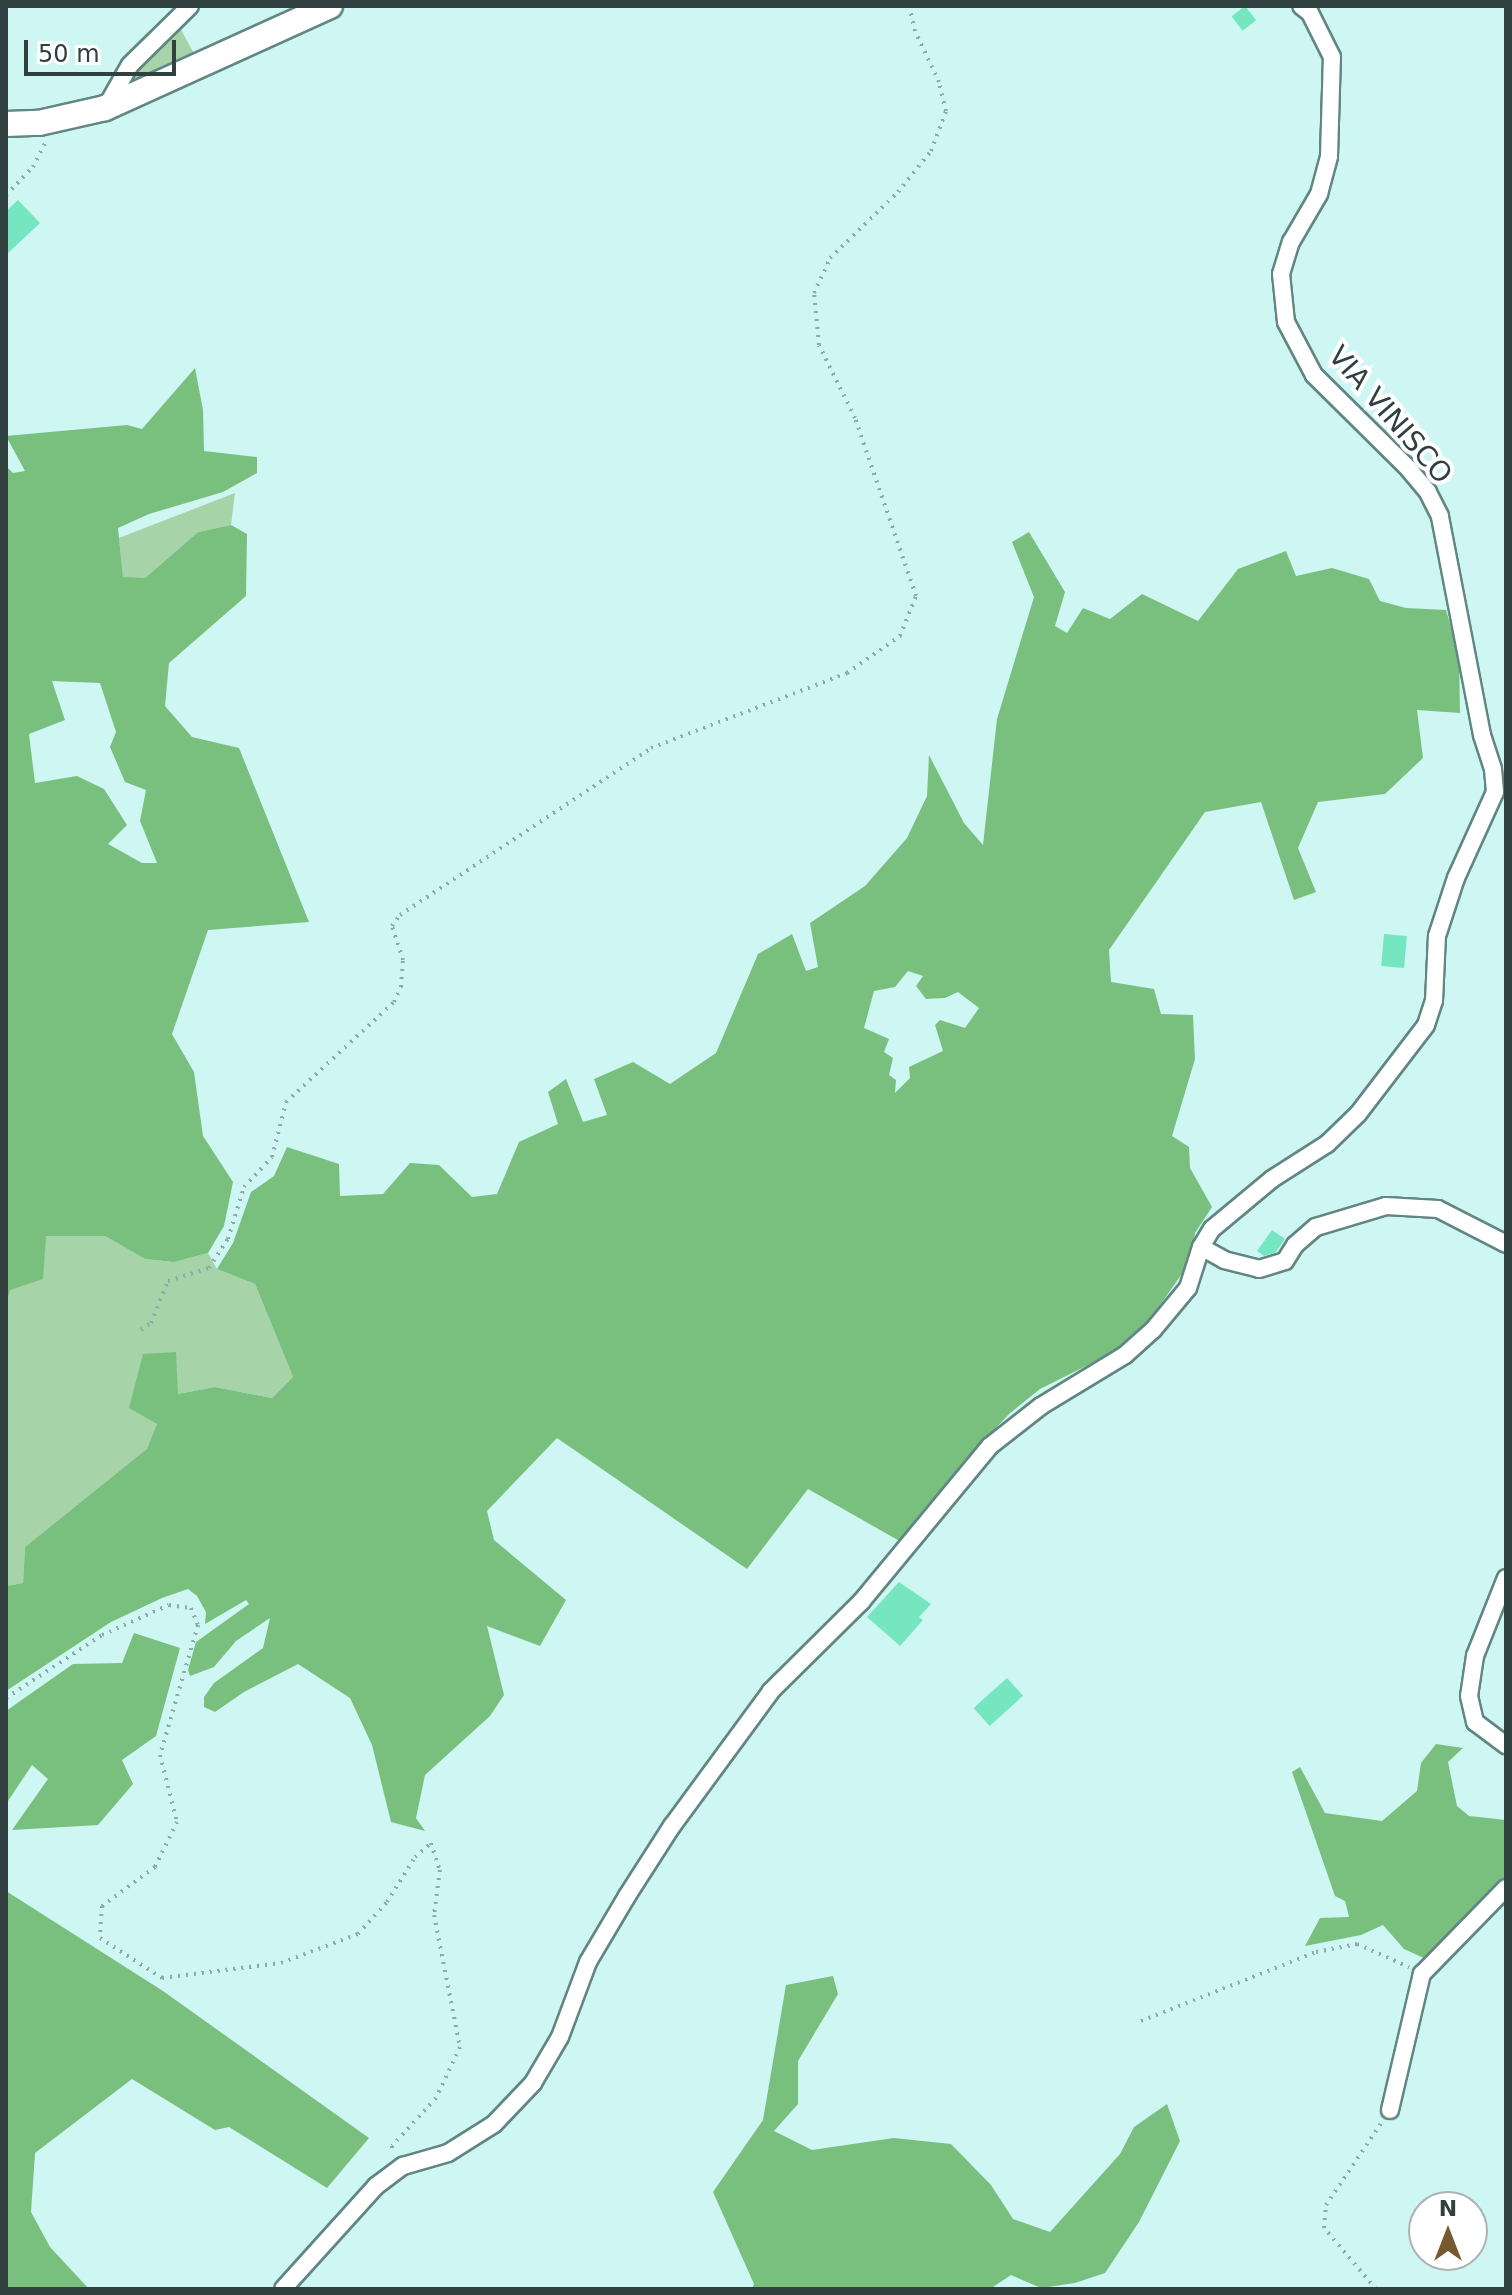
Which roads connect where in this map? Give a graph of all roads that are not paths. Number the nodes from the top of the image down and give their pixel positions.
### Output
1 (190, 6) edge
2 (330, 6) edge
3 (1301, 6) edge
4 (105, 108) junction
5 (6, 124) edge
6 (1506, 1244) edge
7 (1201, 1247) junction
8 (1506, 1578) edge
9 (1506, 1745) edge
10 (1506, 1888) edge
11 (1390, 2110) road end
12 (283, 2289) edge

1 - 4 street
2 - 4 street
3 - 7 street, VIA VINISCO
4 - 5 street
6 - 7 street
7 - 12 street
8 - 9 street
10 - 11 street

